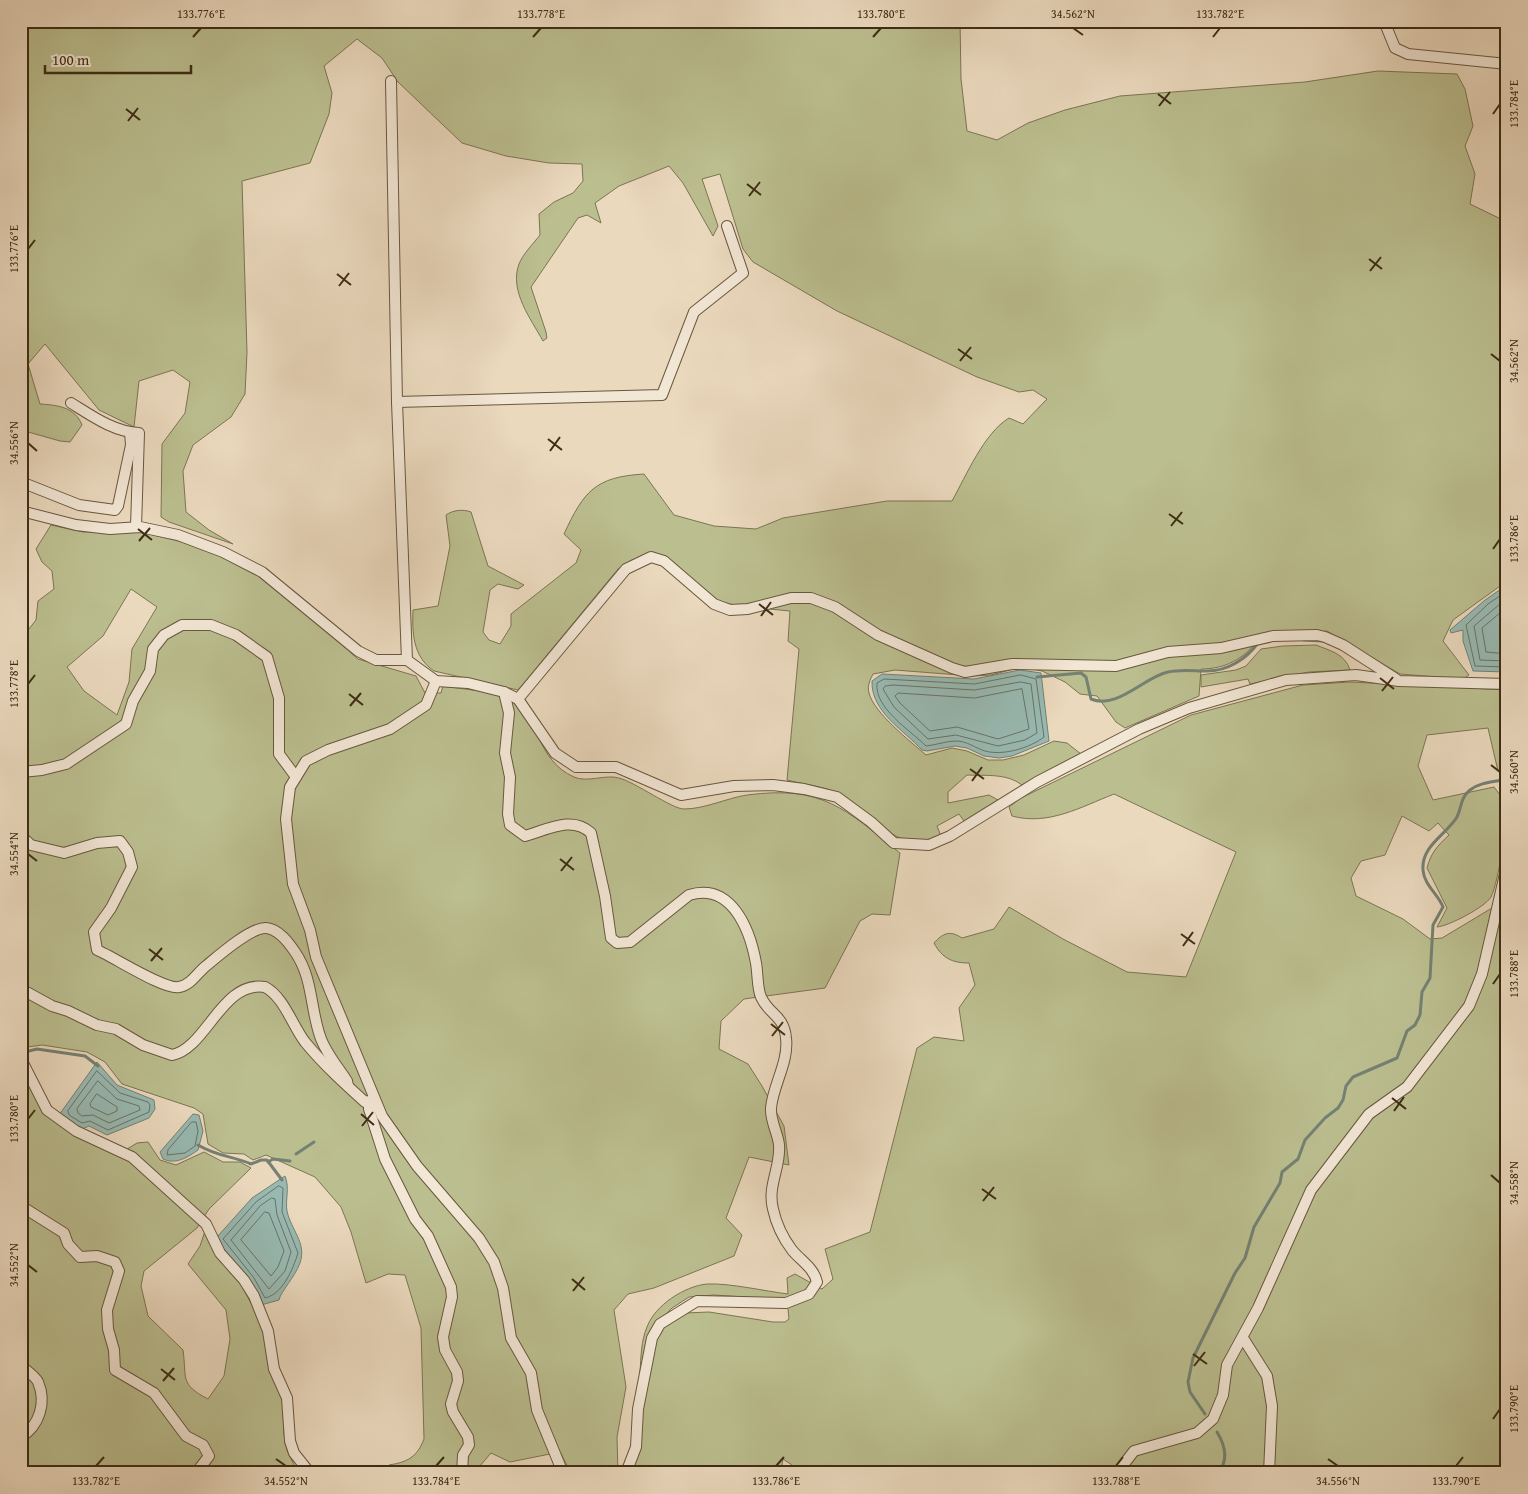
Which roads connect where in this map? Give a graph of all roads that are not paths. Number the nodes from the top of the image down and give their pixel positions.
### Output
1 (1384, 21) edge
2 (1507, 64) edge
3 (391, 81) dead end
4 (727, 226) dead end
5 (397, 402) junction
6 (71, 403) dead end
7 (130, 432) junction
8 (21, 482) edge
9 (21, 511) edge
10 (136, 527) junction
11 (407, 660) junction
12 (436, 681) junction
13 (1399, 681) junction
14 (1507, 684) edge
15 (504, 692) junction
16 (518, 699) junction
17 (21, 772) edge
18 (296, 777) junction
19 (21, 836) edge
20 (1507, 865) edge
21 (21, 989) edge
22 (21, 1059) edge
23 (348, 1086) junction
24 (372, 1102) junction
25 (21, 1206) edge
26 (1243, 1338) junction
27 (21, 1366) edge
28 (21, 1438) edge
29 (196, 1473) edge
30 (310, 1473) edge
31 (462, 1473) edge
32 (563, 1473) edge
33 (626, 1473) edge
34 (1117, 1473) edge
35 (1268, 1473) edge

1 - 2 street
3 - 5 street
4 - 5 street
5 - 11 street
6 - 7 street
7 - 8 street
7 - 10 street
9 - 10 street
10 - 11 street
11 - 12 street
12 - 15 street
12 - 18 street
13 - 14 street
13 - 16 street
13 - 16 street
15 - 16 street
15 - 33 street
17 - 18 street
18 - 24 street
19 - 23 street
20 - 26 street
21 - 23 street
22 - 30 street
23 - 24 street
24 - 31 street
24 - 32 street
25 - 29 street
26 - 34 street
26 - 35 street
27 - 28 street

